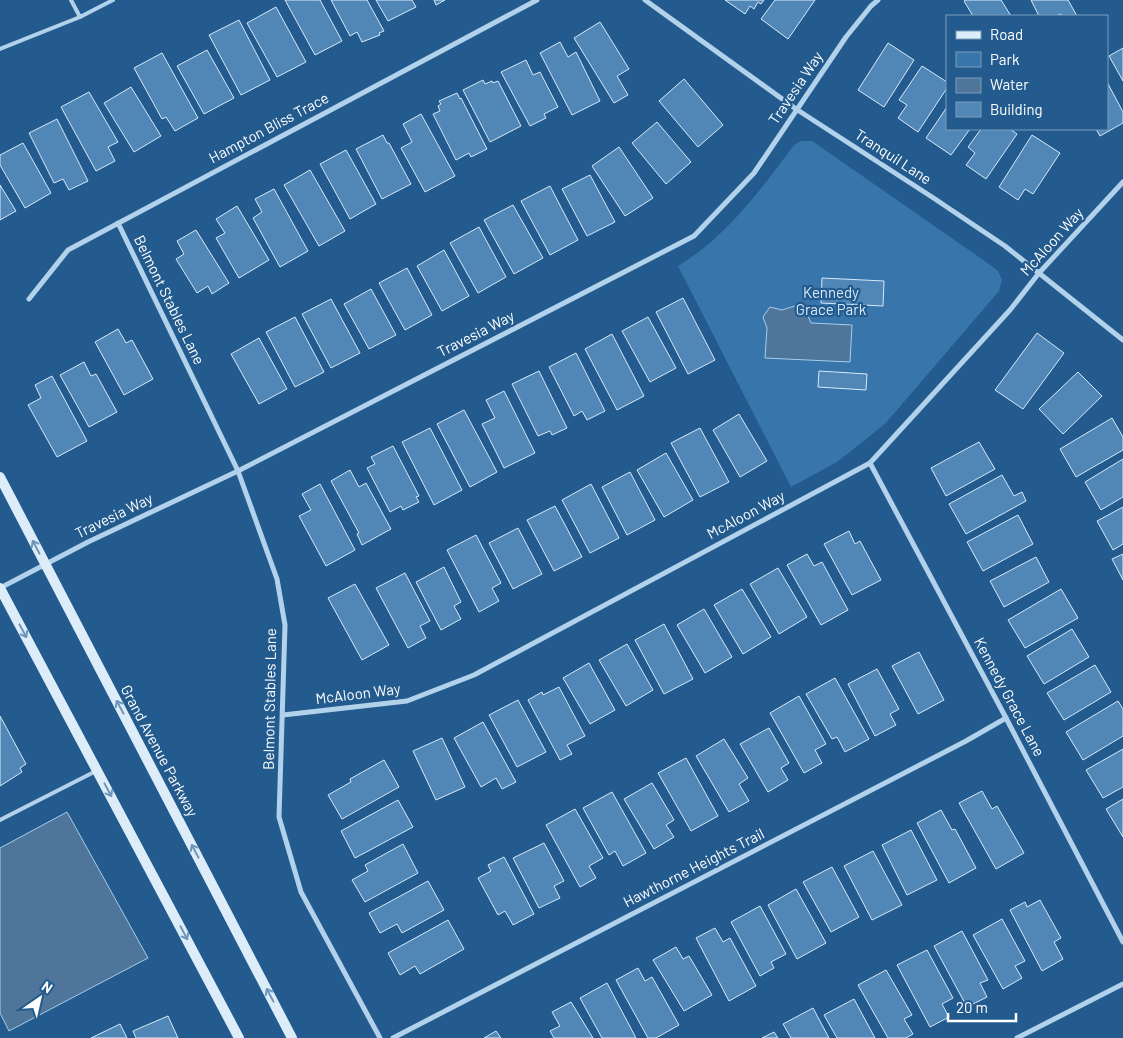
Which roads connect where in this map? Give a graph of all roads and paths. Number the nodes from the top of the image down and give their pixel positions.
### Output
1 (71, 0) edge
2 (114, 0) edge
3 (537, 0) edge
4 (645, 0) edge
5 (878, 0) edge
6 (80, 17) junction
7 (0, 49) edge
8 (796, 109) junction
9 (1123, 182) edge
10 (118, 223) junction
11 (1039, 273) junction
12 (29, 299) dead end
13 (1123, 340) edge
14 (870, 463) junction
15 (238, 471) junction
16 (0, 477) edge
17 (45, 564) junction
18 (0, 588) edge
19 (283, 715) junction
20 (1006, 718) junction
21 (98, 771) junction
22 (0, 820) edge
23 (1123, 942) edge
24 (1123, 984) edge
25 (239, 1038) edge
26 (292, 1038) edge
27 (380, 1038) edge
28 (393, 1038) edge
29 (1017, 1038) edge

1 - 6 lane
2 - 6 lane
3 - 10 street, Hampton Bliss Trace
4 - 8 street, Tranquil Lane
5 - 8 street, Travesia Way
6 - 7 lane
8 - 11 street, Tranquil Lane
8 - 15 street, Travesia Way
9 - 11 street, McAloon Way
10 - 12 street, Hampton Bliss Trace
10 - 15 street, Belmont Stables Lane
11 - 13 street, Tranquil Lane
11 - 14 street, McAloon Way
14 - 19 street, McAloon Way
14 - 20 street, Kennedy Grace Lane
15 - 17 street, Travesia Way
15 - 19 street, Belmont Stables Lane
17 -> 16 street, Grand Avenue Parkway
17 - 18 street, Travesia Way
26 -> 17 street, Grand Avenue Parkway
18 -> 21 street
19 - 27 street, Belmont Stables Lane
20 - 23 street, Kennedy Grace Lane
20 - 28 street, Hawthorne Heights Trail
21 - 22 lane
21 -> 25 street
24 - 29 street

